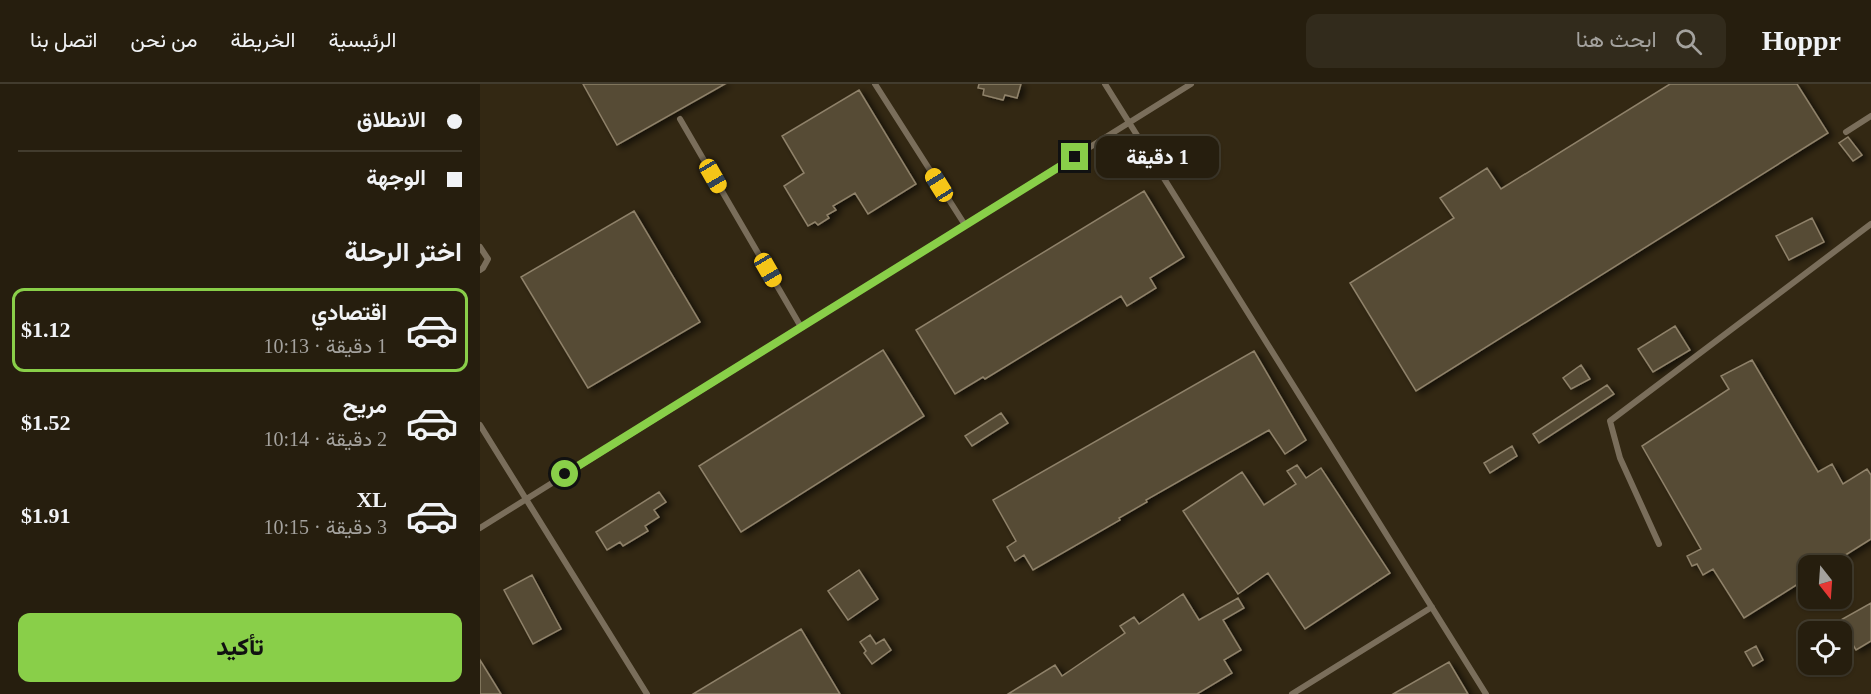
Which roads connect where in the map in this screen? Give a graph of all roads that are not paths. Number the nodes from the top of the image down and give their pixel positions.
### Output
1 (875, 84) edge
2 (1105, 84) edge
3 (1191, 84) edge
4 (1871, 116) edge
5 (680, 119) dead end
6 (1129, 122) junction
7 (1846, 132) dead end
8 (1871, 224) edge
9 (965, 225) junction
10 (480, 247) edge
11 (480, 270) edge
12 (801, 327) junction
13 (480, 425) edge
14 (526, 499) junction
15 (480, 528) edge
16 (1659, 544) dead end
17 (1432, 607) junction
18 (647, 694) edge
19 (1292, 694) edge
20 (1486, 694) edge

1 - 9 lane
2 - 6 lane
3 - 6 lane
4 - 7 lane
5 - 12 lane
6 - 9 lane
6 - 17 lane
8 - 16 lane
9 - 12 lane
10 - 11 lane
12 - 14 lane
13 - 14 lane
14 - 15 lane
14 - 18 lane
17 - 19 lane
17 - 20 lane

